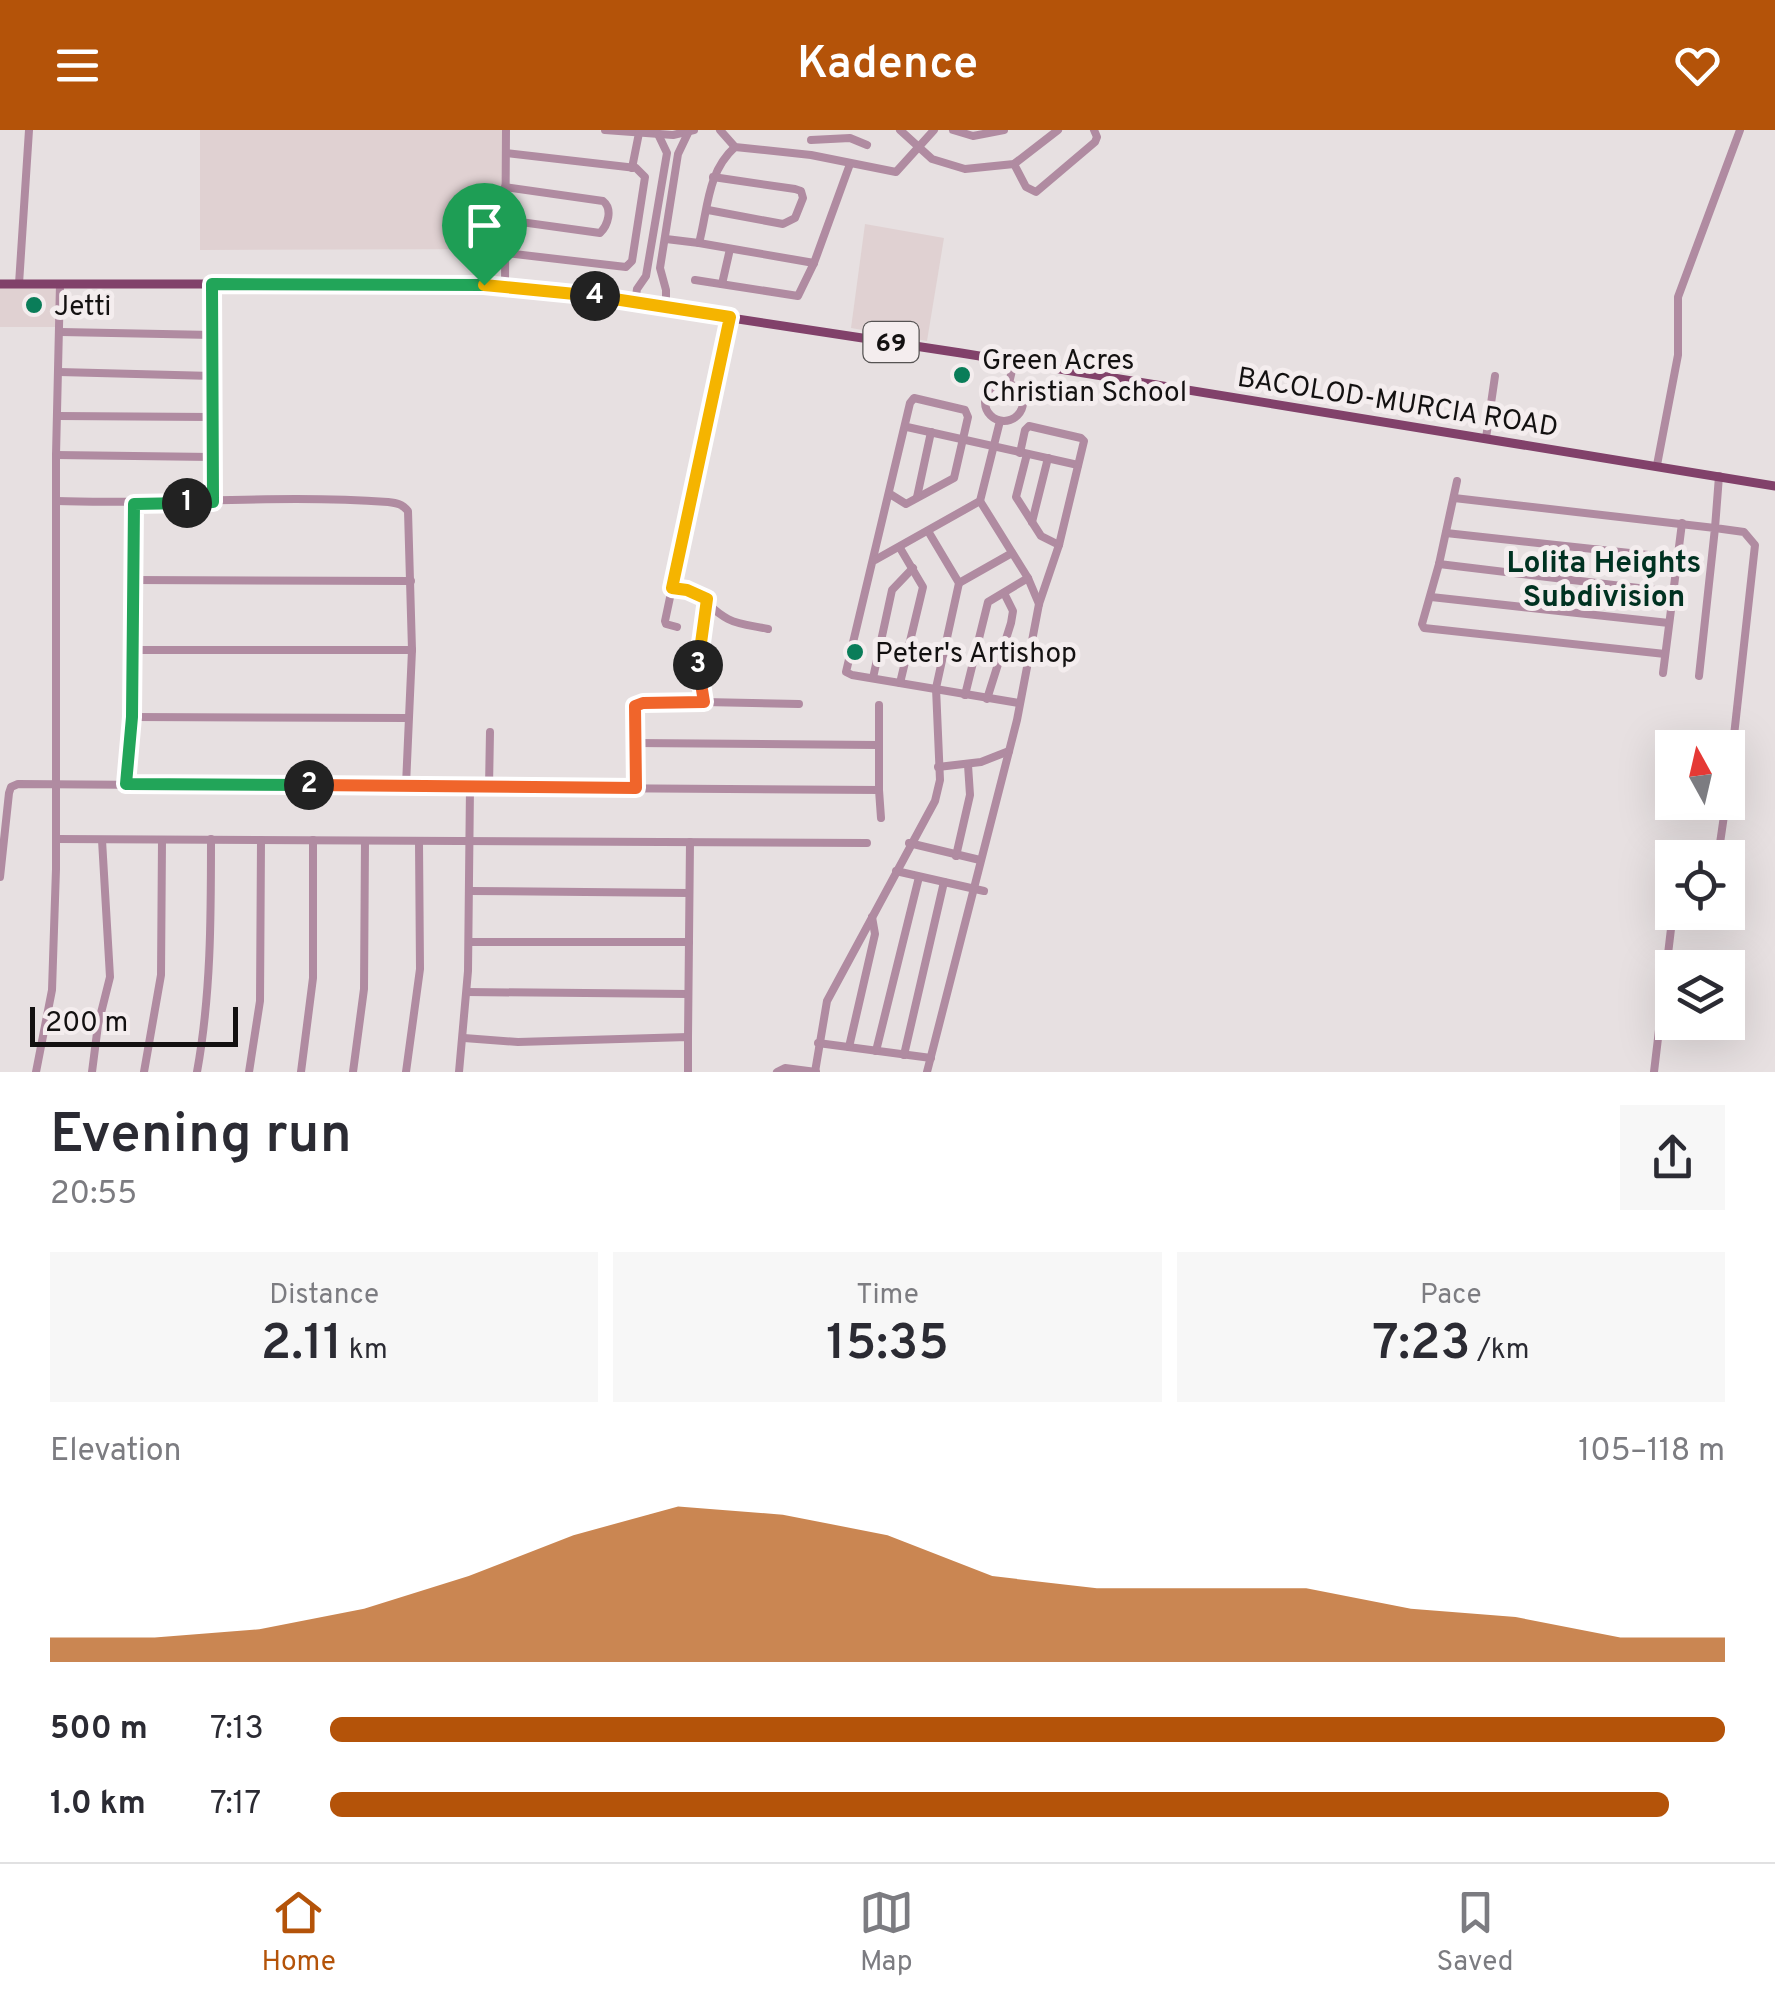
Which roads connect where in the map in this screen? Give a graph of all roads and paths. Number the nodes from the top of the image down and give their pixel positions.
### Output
1 (29, 130) edge
2 (506, 130) edge
3 (605, 130) edge
4 (720, 130) edge
5 (900, 130) edge
6 (934, 130) edge
7 (953, 130) edge
8 (1004, 130) edge
9 (1058, 130) edge
10 (1094, 130) edge
11 (1740, 130) edge
12 (626, 131) edge
13 (691, 131) edge
14 (639, 133) junction
15 (658, 134) junction
16 (811, 135) edge
17 (867, 145) dead end
18 (918, 146) junction
19 (735, 147) junction
20 (506, 153) junction
21 (667, 153) junction
22 (678, 154) junction
23 (811, 155) junction
24 (850, 164) junction
25 (1014, 164) junction
26 (632, 168) junction
27 (713, 178) junction
28 (505, 186) junction
29 (660, 201) junction
30 (671, 202) junction
31 (708, 210) junction
32 (506, 220) junction
33 (666, 240) junction
34 (698, 243) junction
35 (730, 248) junction
36 (650, 251) junction
37 (663, 252) junction
38 (504, 253) junction
39 (814, 263) junction
40 (695, 280) dead end
41 (0, 284) edge
42 (19, 284) junction
43 (60, 284) junction
44 (212, 284) junction
45 (722, 284) junction
46 (505, 286) junction
47 (635, 302) junction
48 (666, 307) junction
49 (730, 317) junction
50 (61, 332) junction
51 (212, 335) junction
52 (1014, 362) junction
53 (60, 372) junction
54 (213, 376) junction
55 (1495, 376) dead end
56 (1009, 383) junction
57 (58, 416) junction
58 (211, 417) junction
59 (1000, 421) junction
60 (906, 426) junction
61 (931, 432) junction
62 (1486, 438) junction
63 (962, 439) junction
64 (996, 447) junction
65 (1024, 453) junction
66 (56, 455) junction
67 (212, 457) junction
68 (1048, 458) junction
69 (1078, 465) junction
70 (1658, 466) junction
71 (1719, 476) junction
72 (1457, 481) dead end
73 (1775, 486) edge
74 (890, 494) junction
75 (917, 498) junction
76 (1454, 498) junction
77 (56, 501) junction
78 (980, 501) junction
79 (213, 502) junction
80 (134, 504) junction
81 (1032, 522) junction
82 (1682, 523) junction
83 (1714, 528) junction
84 (928, 531) junction
85 (1446, 532) junction
86 (1059, 544) junction
87 (900, 548) junction
88 (1012, 553) junction
89 (1676, 558) junction
90 (874, 560) junction
91 (1439, 564) junction
92 (912, 568) junction
93 (1028, 578) junction
94 (132, 580) junction
95 (411, 582) junction
96 (959, 584) junction
97 (672, 588) junction
98 (1672, 592) junction
99 (1004, 593) junction
100 (1431, 597) junction
101 (707, 599) junction
102 (1039, 604) junction
103 (1668, 623) junction
104 (677, 627) dead end
105 (768, 629) dead end
106 (132, 650) junction
107 (412, 650) junction
108 (1665, 654) junction
109 (1664, 673) dead end
110 (1699, 676) dead end
111 (874, 678) junction
112 (900, 683) junction
113 (936, 688) junction
114 (966, 694) junction
115 (987, 700) junction
116 (704, 702) junction
117 (1018, 703) junction
118 (799, 704) dead end
119 (879, 706) dead end
120 (132, 717) junction
121 (408, 718) junction
122 (1735, 730) edge
123 (490, 732) dead end
124 (635, 744) junction
125 (878, 745) junction
126 (1010, 752) junction
127 (968, 765) junction
128 (938, 767) junction
129 (55, 784) junction
130 (126, 784) junction
131 (406, 785) junction
132 (470, 787) junction
133 (489, 788) junction
134 (636, 788) junction
135 (879, 790) junction
136 (881, 818) dead end
137 (57, 839) junction
138 (211, 839) junction
139 (102, 840) junction
140 (162, 840) junction
141 (261, 840) junction
142 (313, 840) junction
143 (365, 841) junction
144 (470, 841) junction
145 (690, 842) junction
146 (867, 842) dead end
147 (420, 843) junction
148 (910, 843) junction
149 (956, 856) junction
150 (980, 860) junction
151 (896, 871) junction
152 (919, 876) junction
153 (0, 877) edge
154 (944, 882) junction
155 (973, 888) junction
156 (984, 891) dead end
157 (470, 892) junction
158 (689, 893) junction
159 (872, 918) junction
160 (1671, 930) edge
161 (469, 942) junction
162 (688, 942) junction
163 (846, 970) junction
164 (866, 980) junction
165 (467, 992) junction
166 (688, 994) junction
167 (688, 1037) junction
168 (464, 1038) junction
169 (818, 1043) junction
170 (849, 1047) junction
171 (876, 1051) junction
172 (904, 1055) junction
173 (930, 1058) junction
174 (36, 1072) edge
175 (92, 1072) edge
176 (144, 1072) edge
177 (197, 1072) edge
178 (249, 1072) edge
179 (301, 1072) edge
180 (353, 1072) edge
181 (406, 1072) edge
182 (459, 1072) edge
183 (688, 1072) edge
184 (777, 1072) edge
185 (815, 1072) edge
186 (927, 1072) edge
187 (1654, 1072) edge

1 - 42 street
2 - 20 street
3 - 12 street
4 - 19 street
5 - 18 street
6 - 18 street
7 - 8 street
9 - 25 street
10 - 25 street
11 - 70 street
12 - 14 street
13 - 15 street
13 - 22 street
14 - 15 street
14 - 26 street
15 - 21 street
16 - 17 street
16 - 23 street
18 - 24 street
18 - 25 street
19 - 23 street
19 - 27 street
20 - 26 street
20 - 28 street
21 - 22 street
21 - 29 street
22 - 30 street
23 - 24 street
24 - 39 street
26 - 38 street
27 - 31 street
27 - 31 street
28 - 32 street
28 - 32 street
29 - 30 street
29 - 36 street
30 - 33 street
31 - 34 street
32 - 38 street
33 - 34 street
33 - 37 street
34 - 35 street
35 - 39 street
35 - 45 street
36 - 37 street
36 - 47 street
37 - 48 street
38 - 46 street
39 - 45 street
40 - 45 street
41 - 42 main road, BACOLOD-MURCIA ROAD / 69
42 - 43 main road, BACOLOD-MURCIA ROAD / 69
43 - 44 main road, BACOLOD-MURCIA ROAD / 69
43 - 50 street
44 - 46 main road, BACOLOD-MURCIA ROAD / 69
44 - 51 street
46 - 47 main road, BACOLOD-MURCIA ROAD / 69
47 - 48 main road, BACOLOD-MURCIA ROAD / 69
48 - 49 main road, BACOLOD-MURCIA ROAD / 69
49 - 52 main road, BACOLOD-MURCIA ROAD / 69
49 - 97 street
50 - 51 street
50 - 53 street
51 - 54 street
52 - 56 street
52 - 62 main road, BACOLOD-MURCIA ROAD / 69
53 - 54 street
53 - 57 street
54 - 58 street
55 - 62 street
56 - 59 street
56 - 59 street
57 - 58 street
57 - 66 street
58 - 67 street
59 - 64 street
60 - 61 street
60 - 63 street
60 - 74 street
61 - 63 street
61 - 75 street
62 - 70 main road, BACOLOD-MURCIA ROAD / 69
63 - 64 street
63 - 75 street
64 - 65 street
64 - 78 street
65 - 68 street
65 - 69 street
65 - 81 street
66 - 67 street
66 - 77 street
67 - 79 street
68 - 69 street
68 - 81 street
69 - 86 street
70 - 71 main road, BACOLOD-MURCIA ROAD / 69
71 - 73 main road, BACOLOD-MURCIA ROAD / 69
71 - 83 street
72 - 76 street
74 - 75 street
74 - 90 street
76 - 82 street
76 - 85 street
77 - 80 street
77 - 129 street
78 - 84 street
78 - 88 street
79 - 80 street
79 - 95 street
80 - 94 street
81 - 86 street
82 - 83 street
82 - 89 street
83 - 110 street
83 - 122 street
84 - 87 street
84 - 96 street
85 - 89 street
85 - 91 street
86 - 102 street
87 - 90 street
87 - 92 street
88 - 93 street
88 - 96 street
89 - 98 street
90 - 111 street
91 - 98 street
91 - 100 street
92 - 111 street
92 - 112 street
93 - 99 street
93 - 102 street
94 - 95 street
94 - 106 street
95 - 107 street
96 - 113 street
97 - 101 street
97 - 104 street
98 - 103 street
99 - 114 street
99 - 115 street
100 - 103 street
100 - 108 street
101 - 105 street
101 - 116 street
102 - 117 street
103 - 108 street
106 - 107 street
106 - 120 street
107 - 121 street
108 - 109 street
111 - 112 street
112 - 113 street
113 - 114 street
113 - 128 street
114 - 115 street
115 - 117 street
116 - 118 street
116 - 124 street
117 - 126 street
119 - 125 street
120 - 121 street
120 - 130 street
121 - 131 street
123 - 133 street
124 - 125 street
124 - 134 street
125 - 135 street
126 - 127 street
126 - 150 street
127 - 128 street
127 - 149 street
128 - 148 street
129 - 130 street
129 - 137 street
129 - 153 street
130 - 131 street
131 - 132 street
132 - 133 street
132 - 144 street
133 - 134 street
134 - 135 street
135 - 136 street
137 - 139 street
137 - 174 street
138 - 140 street
138 - 141 street
138 - 177 street
139 - 140 street
139 - 175 street
140 - 176 street
141 - 142 street
141 - 178 street
142 - 143 street
142 - 179 street
143 - 147 street
143 - 180 street
144 - 145 street
144 - 147 street
144 - 157 street
145 - 146 street
145 - 158 street
147 - 181 street
148 - 149 street
148 - 151 street
149 - 150 street
150 - 155 street
151 - 152 street
151 - 159 street
152 - 154 street
152 - 171 street
154 - 155 street
154 - 172 street
155 - 156 street
155 - 173 street
157 - 158 street
157 - 161 street
158 - 162 street
159 - 163 street
159 - 164 street
160 - 187 street
161 - 162 street
161 - 165 street
162 - 166 street
163 - 164 street
163 - 169 street
164 - 170 street
165 - 166 street
165 - 168 street
166 - 167 street
167 - 168 street
167 - 183 street
168 - 182 street
169 - 170 street
169 - 185 street
170 - 171 street
171 - 172 street
172 - 173 street
173 - 186 street
184 - 185 street

